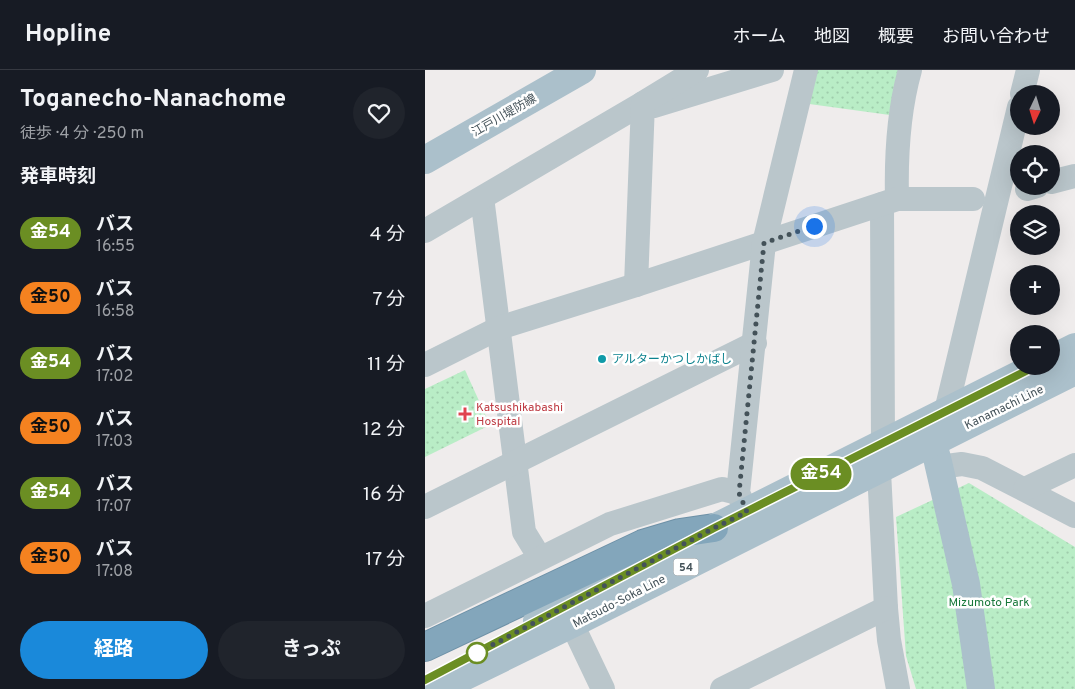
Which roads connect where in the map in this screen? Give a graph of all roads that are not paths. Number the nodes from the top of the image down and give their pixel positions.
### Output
1 (582, 70) edge
2 (697, 70) edge
3 (772, 70) edge
4 (806, 70) edge
5 (910, 70) edge
6 (1028, 70) edge
7 (1024, 85) edge
8 (643, 107) junction
9 (1012, 135) edge
10 (425, 160) edge
11 (1075, 176) edge
12 (1060, 180) edge
13 (973, 199) dead end
14 (479, 200) junction
15 (890, 201) junction
16 (425, 231) edge
17 (764, 243) junction
18 (636, 285) junction
19 (499, 328) junction
20 (755, 343) junction
21 (1075, 347) edge
22 (1060, 354) edge
23 (425, 365) edge
24 (1075, 371) edge
25 (1023, 375) edge
26 (935, 436) junction
27 (883, 443) junction
28 (515, 462) junction
29 (1075, 465) edge
30 (879, 471) junction
31 (1025, 489) junction
32 (743, 502) junction
33 (425, 507) edge
34 (1075, 516) edge
35 (714, 528) junction
36 (540, 558) junction
37 (886, 608) junction
38 (425, 616) edge
39 (572, 624) junction
40 (425, 648) edge
41 (425, 680) edge
42 (439, 689) edge
43 (603, 689) edge
44 (723, 689) edge
45 (898, 689) edge
46 (981, 689) edge

1 - 10 main road, 江戸川堤防線
2 - 8 street
3 - 8 street
4 - 17 street
5 - 15 street
6 - 7 street
8 - 14 street
8 - 18 street
9 - 26 street
11 - 12 street
13 - 15 street
14 - 16 street
14 - 19 street
15 - 17 street
15 - 27 street
17 - 18 street
17 - 20 street
18 - 19 street
19 - 23 street
19 - 28 street
20 - 28 street
20 - 32 street
21 - 22 main road
24 - 26 main road, Kanamachi Line
25 - 26 main road, Kanamachi Line
26 - 27 main road, Matsudo-Soka Line / 54
26 - 30 main road, Matsudo-Soka Line / 54
26 - 31 street
26 - 46 main road
27 - 32 main road, Matsudo-Soka Line / 54
28 - 33 street
28 - 36 street
29 - 31 street
30 - 37 street
30 - 39 main road, Matsudo-Soka Line / 54
31 - 34 street
32 - 35 main road, Matsudo-Soka Line / 54
32 - 36 street
35 - 40 highway
35 - 41 main road, Matsudo-Soka Line / 54
36 - 38 street
37 - 44 street
37 - 45 street
39 - 42 main road, Matsudo-Soka Line / 54
39 - 43 street

